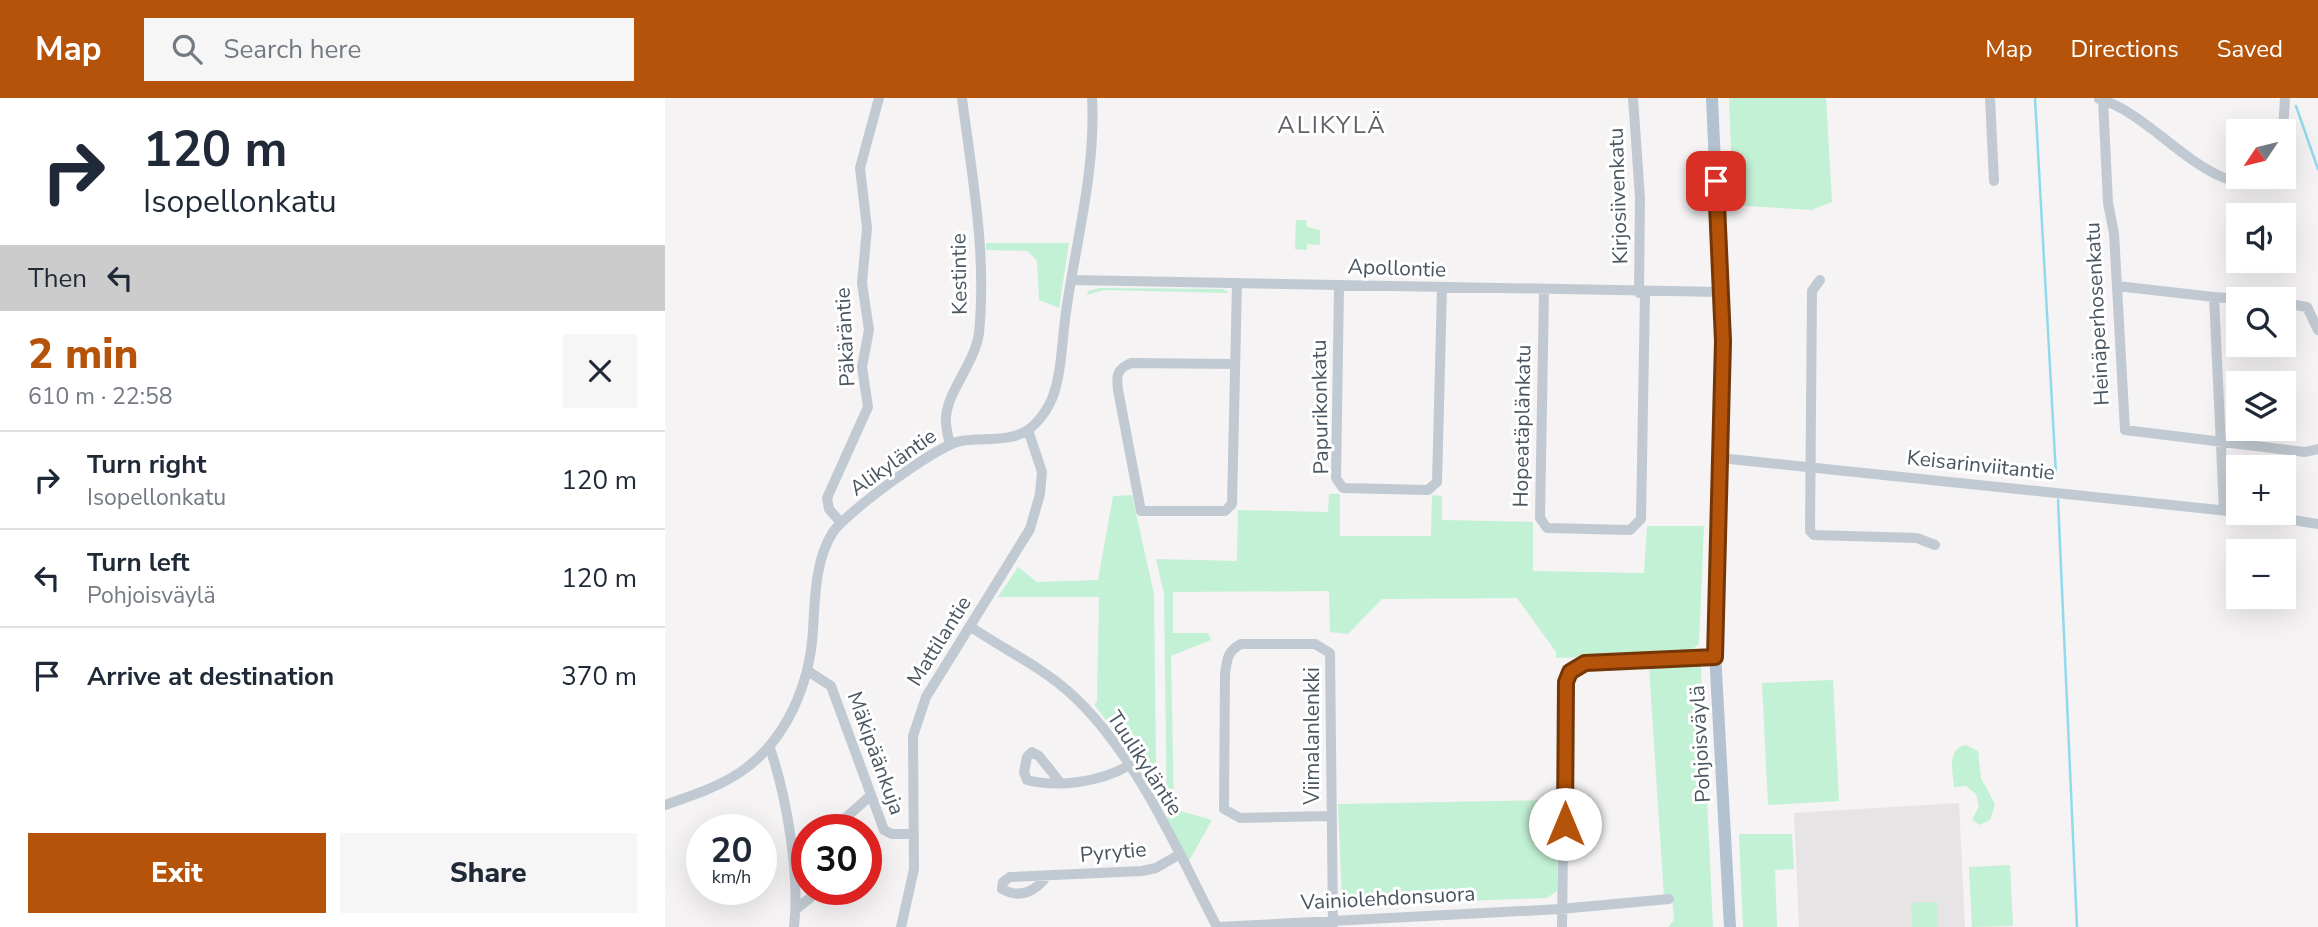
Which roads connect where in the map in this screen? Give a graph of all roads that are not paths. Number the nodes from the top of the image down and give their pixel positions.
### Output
1 (879, 98) edge
2 (962, 98) edge
3 (1092, 98) edge
4 (1633, 98) edge
5 (1712, 98) edge
6 (1990, 98) edge
7 (2285, 98) edge
8 (2099, 99) edge
9 (2284, 119) edge
10 (2226, 179) edge
11 (1994, 181) dead end
12 (1820, 280) dead end
13 (1073, 281) junction
14 (1237, 284) junction
15 (1339, 286) junction
16 (2117, 286) junction
17 (1442, 289) junction
18 (1544, 291) junction
19 (1721, 292) junction
20 (1642, 293) junction
21 (2214, 297) junction
22 (2226, 298) edge
23 (2296, 305) edge
24 (2318, 330) edge
25 (1234, 364) junction
26 (1028, 430) junction
27 (2220, 443) junction
28 (950, 444) junction
29 (2318, 449) edge
30 (1720, 458) junction
31 (1809, 467) junction
32 (2224, 510) joint
33 (2296, 520) edge
34 (841, 523) junction
35 (2318, 524) edge
36 (1935, 545) dead end
37 (971, 627) junction
38 (1715, 657) junction
39 (807, 671) junction
40 (770, 748) junction
41 (1128, 766) junction
42 (1059, 781) dead end
43 (870, 796) junction
44 (665, 805) edge
45 (850, 814) edge
46 (1331, 816) junction
47 (914, 834) junction
48 (1179, 854) junction
49 (1047, 876) dead end
50 (1669, 899) dead end
51 (801, 905) edge
52 (796, 909) junction
53 (1560, 909) junction
54 (1444, 915) junction
55 (1333, 923) edge
56 (794, 927) edge
57 (901, 927) edge
58 (1217, 927) edge
59 (1444, 927) edge
60 (1562, 927) edge
61 (1730, 927) edge

1 - 34 street, Päkäräntie
2 - 28 street, Kestintie
3 - 13 street
4 - 20 street, Kirjosiivenkatu
5 - 19 main road, Pohjoisväylä
6 - 11 street
7 - 9 street
8 - 10 street
8 - 16 street, Heinäperhosenkatu
12 - 31 street
13 - 14 street, Apollontie
13 - 26 street
14 - 15 street, Apollontie
14 - 25 street
15 - 17 street, Apollontie
15 - 17 street, Papurikonkatu
16 - 21 street
16 - 27 street, Heinäperhosenkatu
17 - 18 street, Apollontie
18 - 20 street, Apollontie
18 - 20 street, Hopeatäplänkatu
19 - 20 street, Apollontie
19 - 30 main road, Pohjoisväylä
21 - 22 street
21 - 27 street
23 - 24 street
25 - 25 street
26 - 28 street, Alikyläntie
26 - 37 street, Mattilantie
27 - 29 street
27 - 32 street
28 - 34 street, Alikyläntie
30 - 31 street, Keisarinviitantie
30 - 38 main road, Pohjoisväylä
31 - 32 street, Keisarinviitantie
31 - 36 street
33 - 35 street
34 - 39 street, Alikyläntie
37 - 41 street, Tuulikyläntie
37 - 47 street, Mattilantie
38 - 53 street
38 - 61 main road, Pohjoisväylä
39 - 40 street, Alikyläntie
39 - 43 street, Mäkipäänkuja
40 - 44 street, Alikyläntie
40 - 52 street
41 - 42 street
41 - 48 street, Tuulikyläntie
43 - 45 street
43 - 47 street, Mäkipäänkuja
46 - 46 street, Viimalanlenkki
46 - 55 street, Viimalanlenkki
47 - 57 street, Mattilantie
48 - 49 street, Pyrytie
48 - 58 street, Tuulikyläntie
50 - 53 street, Vainiolehdonsuora
51 - 52 street
52 - 56 street
53 - 54 street, Vainiolehdonsuora
53 - 60 street
54 - 55 street, Vainiolehdonsuora
54 - 59 street
55 - 58 street, Vainiolehdonsuora

